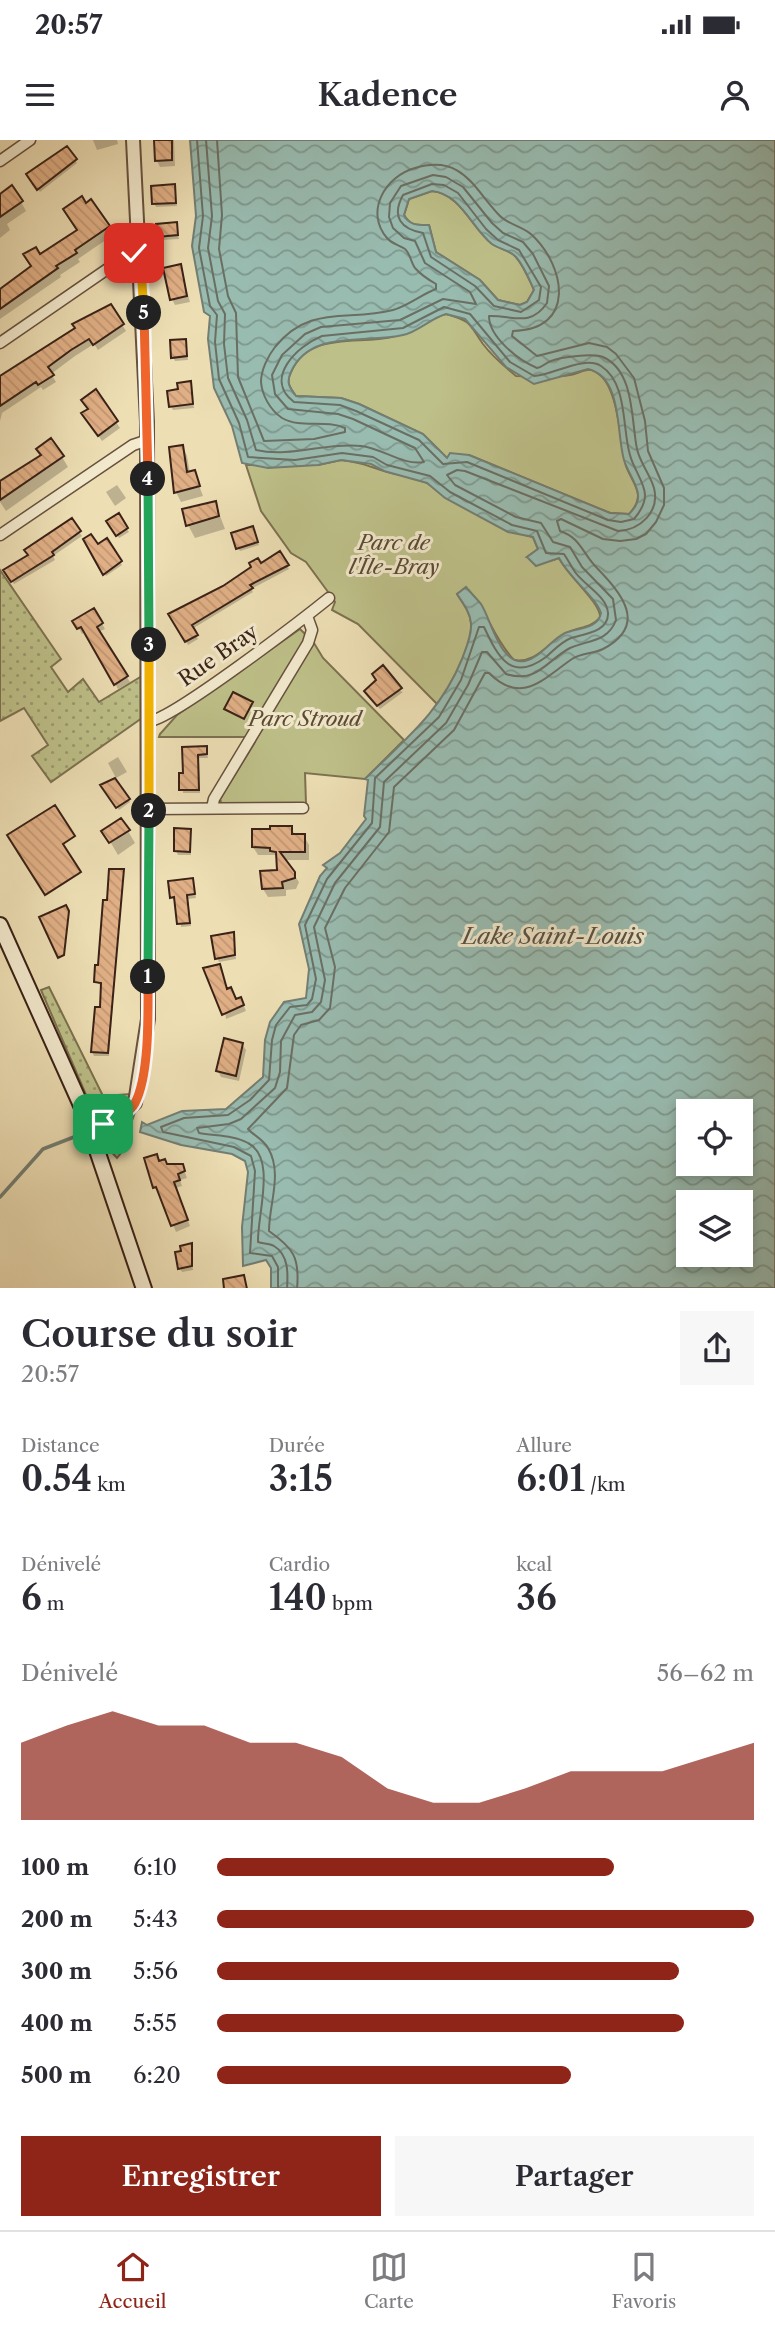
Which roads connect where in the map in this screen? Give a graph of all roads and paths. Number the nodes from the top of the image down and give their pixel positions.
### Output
1 (30, 140) edge
2 (132, 140) edge
3 (0, 161) edge
4 (140, 252) junction
5 (0, 344) edge
6 (148, 440) junction
7 (0, 535) edge
8 (329, 598) dead end
9 (307, 616) junction
10 (150, 720) junction
11 (212, 808) junction
12 (303, 808) dead end
13 (149, 809) junction
14 (0, 925) edge
15 (90, 1129) junction
16 (144, 1288) edge

1 - 3 street
2 - 4 street
4 - 5 street
4 - 6 street
6 - 7 street
6 - 10 street
8 - 9 street, Rue Bray
9 - 10 street, Rue Bray
9 - 11 street
10 - 13 street
11 - 12 street
11 - 13 street
13 - 15 street
14 - 15 main road
15 - 16 main road

